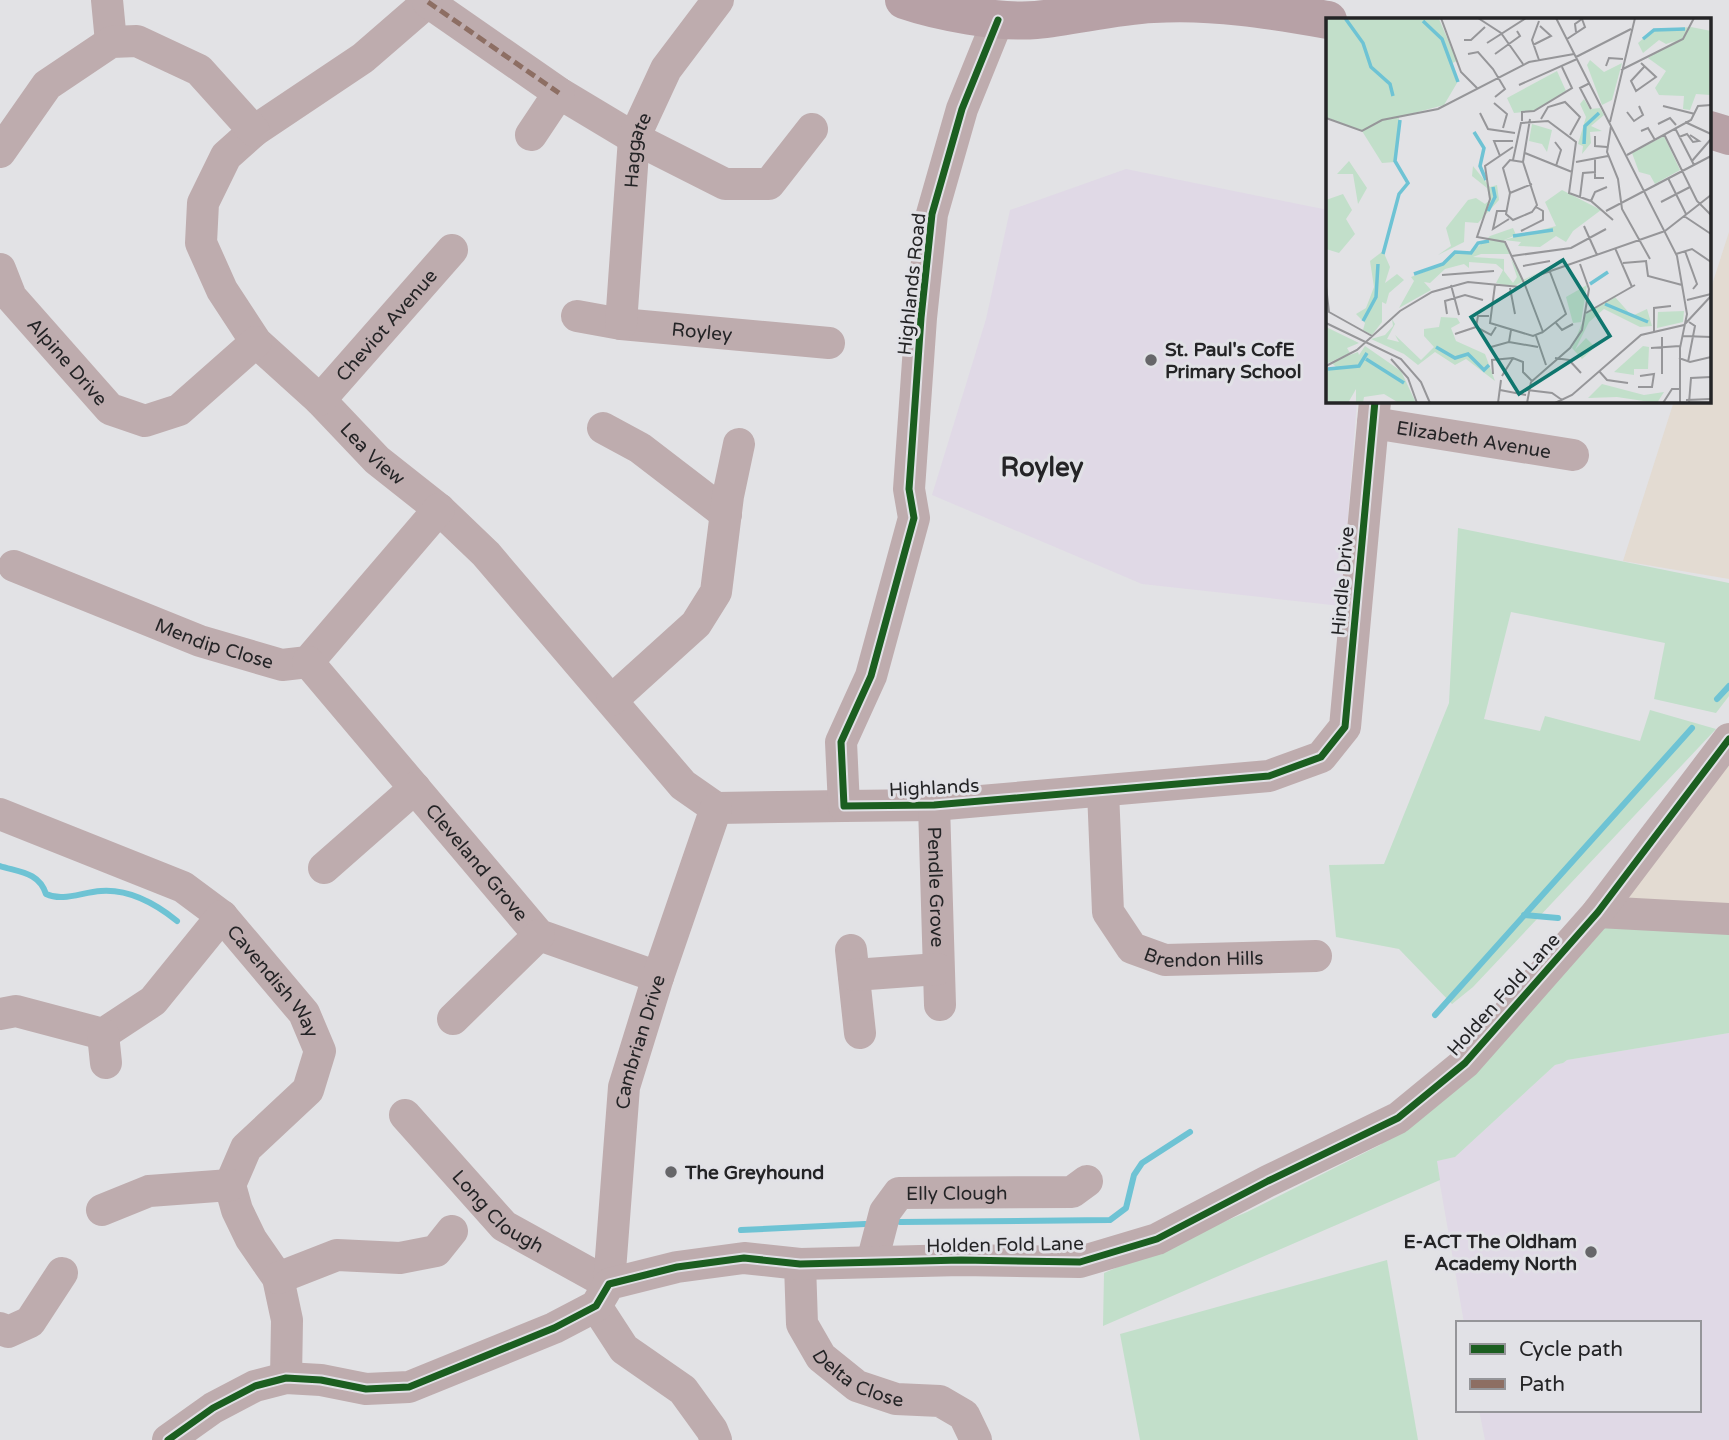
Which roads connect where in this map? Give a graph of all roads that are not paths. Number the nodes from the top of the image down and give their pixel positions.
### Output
1 (107, 0) edge
2 (718, 0) edge
3 (904, 0) edge
4 (429, 1) edge
5 (1005, 13) edge
6 (1326, 20) edge
7 (111, 42) junction
8 (559, 93) junction
9 (813, 129) dead end
10 (254, 131) junction
11 (1712, 131) edge
12 (531, 135) dead end
13 (1729, 136) edge
14 (634, 138) junction
15 (0, 152) edge
16 (452, 250) dead end
17 (0, 270) edge
18 (577, 316) dead end
19 (621, 324) junction
20 (256, 342) junction
21 (829, 343) dead end
22 (320, 400) junction
23 (1374, 412) edge
24 (603, 428) dead end
25 (739, 444) dead end
26 (1573, 455) dead end
27 (439, 509) junction
28 (726, 514) junction
29 (14, 566) dead end
30 (309, 662) junction
31 (612, 701) junction
32 (1729, 739) edge
33 (1321, 757) joint
34 (415, 788) junction
35 (1103, 791) junction
36 (934, 805) junction
37 (844, 806) junction
38 (716, 808) junction
39 (0, 814) edge
40 (324, 868) dead end
41 (1598, 912) junction
42 (222, 916) junction
43 (1729, 919) edge
44 (539, 936) junction
45 (1316, 956) dead end
46 (938, 969) junction
47 (658, 977) junction
48 (940, 1005) dead end
49 (0, 1014) edge
50 (453, 1019) dead end
51 (860, 1033) dead end
52 (405, 1115) dead end
53 (1087, 1181) dead end
54 (230, 1185) junction
55 (102, 1210) dead end
56 (452, 1231) dead end
57 (872, 1262) junction
58 (800, 1264) junction
59 (62, 1272) dead end
60 (278, 1278) junction
61 (603, 1295) junction
62 (0, 1328) edge
63 (286, 1378) junction
64 (168, 1440) edge
65 (716, 1440) edge
66 (976, 1440) edge

1 - 7 street
2 - 14 street, Haggate
3 - 5 main road
4 - 8 street
4 - 10 street, Lea View
5 - 6 main road
5 - 37 street, Highlands Road
7 - 10 street
7 - 15 street
8 - 12 street
8 - 14 street
9 - 14 street
10 - 20 street, Lea View
11 - 13 main road
14 - 19 street, Haggate
16 - 22 street, Cheviot Avenue
17 - 20 street, Alpine Drive
18 - 19 street, Royley
19 - 21 street, Royley
20 - 22 street, Lea View
22 - 27 street, Lea View
23 - 26 street, Elizabeth Avenue
23 - 33 street, Hindle Drive
24 - 28 street
25 - 28 street
27 - 30 street
27 - 31 street, Lea View
28 - 31 street
29 - 30 street, Mendip Close
30 - 34 street, Cleveland Grove
31 - 38 street, Lea View
32 - 41 street, Holden Fold Lane
33 - 35 street, Highlands
34 - 40 street, Cleveland Grove
34 - 44 street, Cleveland Grove
35 - 36 street, Highlands
35 - 45 street, Brendon Hills
36 - 37 street, Highlands
36 - 46 street, Pendle Grove
37 - 38 street
38 - 47 street, Cambrian Drive
39 - 42 street, Cavendish Way
41 - 43 street
41 - 57 street, Holden Fold Lane
42 - 49 street
42 - 54 street, Cavendish Way
44 - 47 street, Cleveland Grove
44 - 50 street, Cleveland Grove
46 - 48 street, Pendle Grove
46 - 51 street, Pendle Grove
47 - 61 street, Cambrian Drive
52 - 61 street, Long Clough
53 - 57 street, Elly Clough
54 - 55 street
54 - 60 street
56 - 60 street
57 - 58 street, Holden Fold Lane
58 - 61 street, Holden Fold Lane
58 - 66 street, Delta Close
59 - 62 street
60 - 63 street
61 - 63 street, Holden Fold Lane
61 - 65 street
63 - 64 street, Holden Fold Lane

